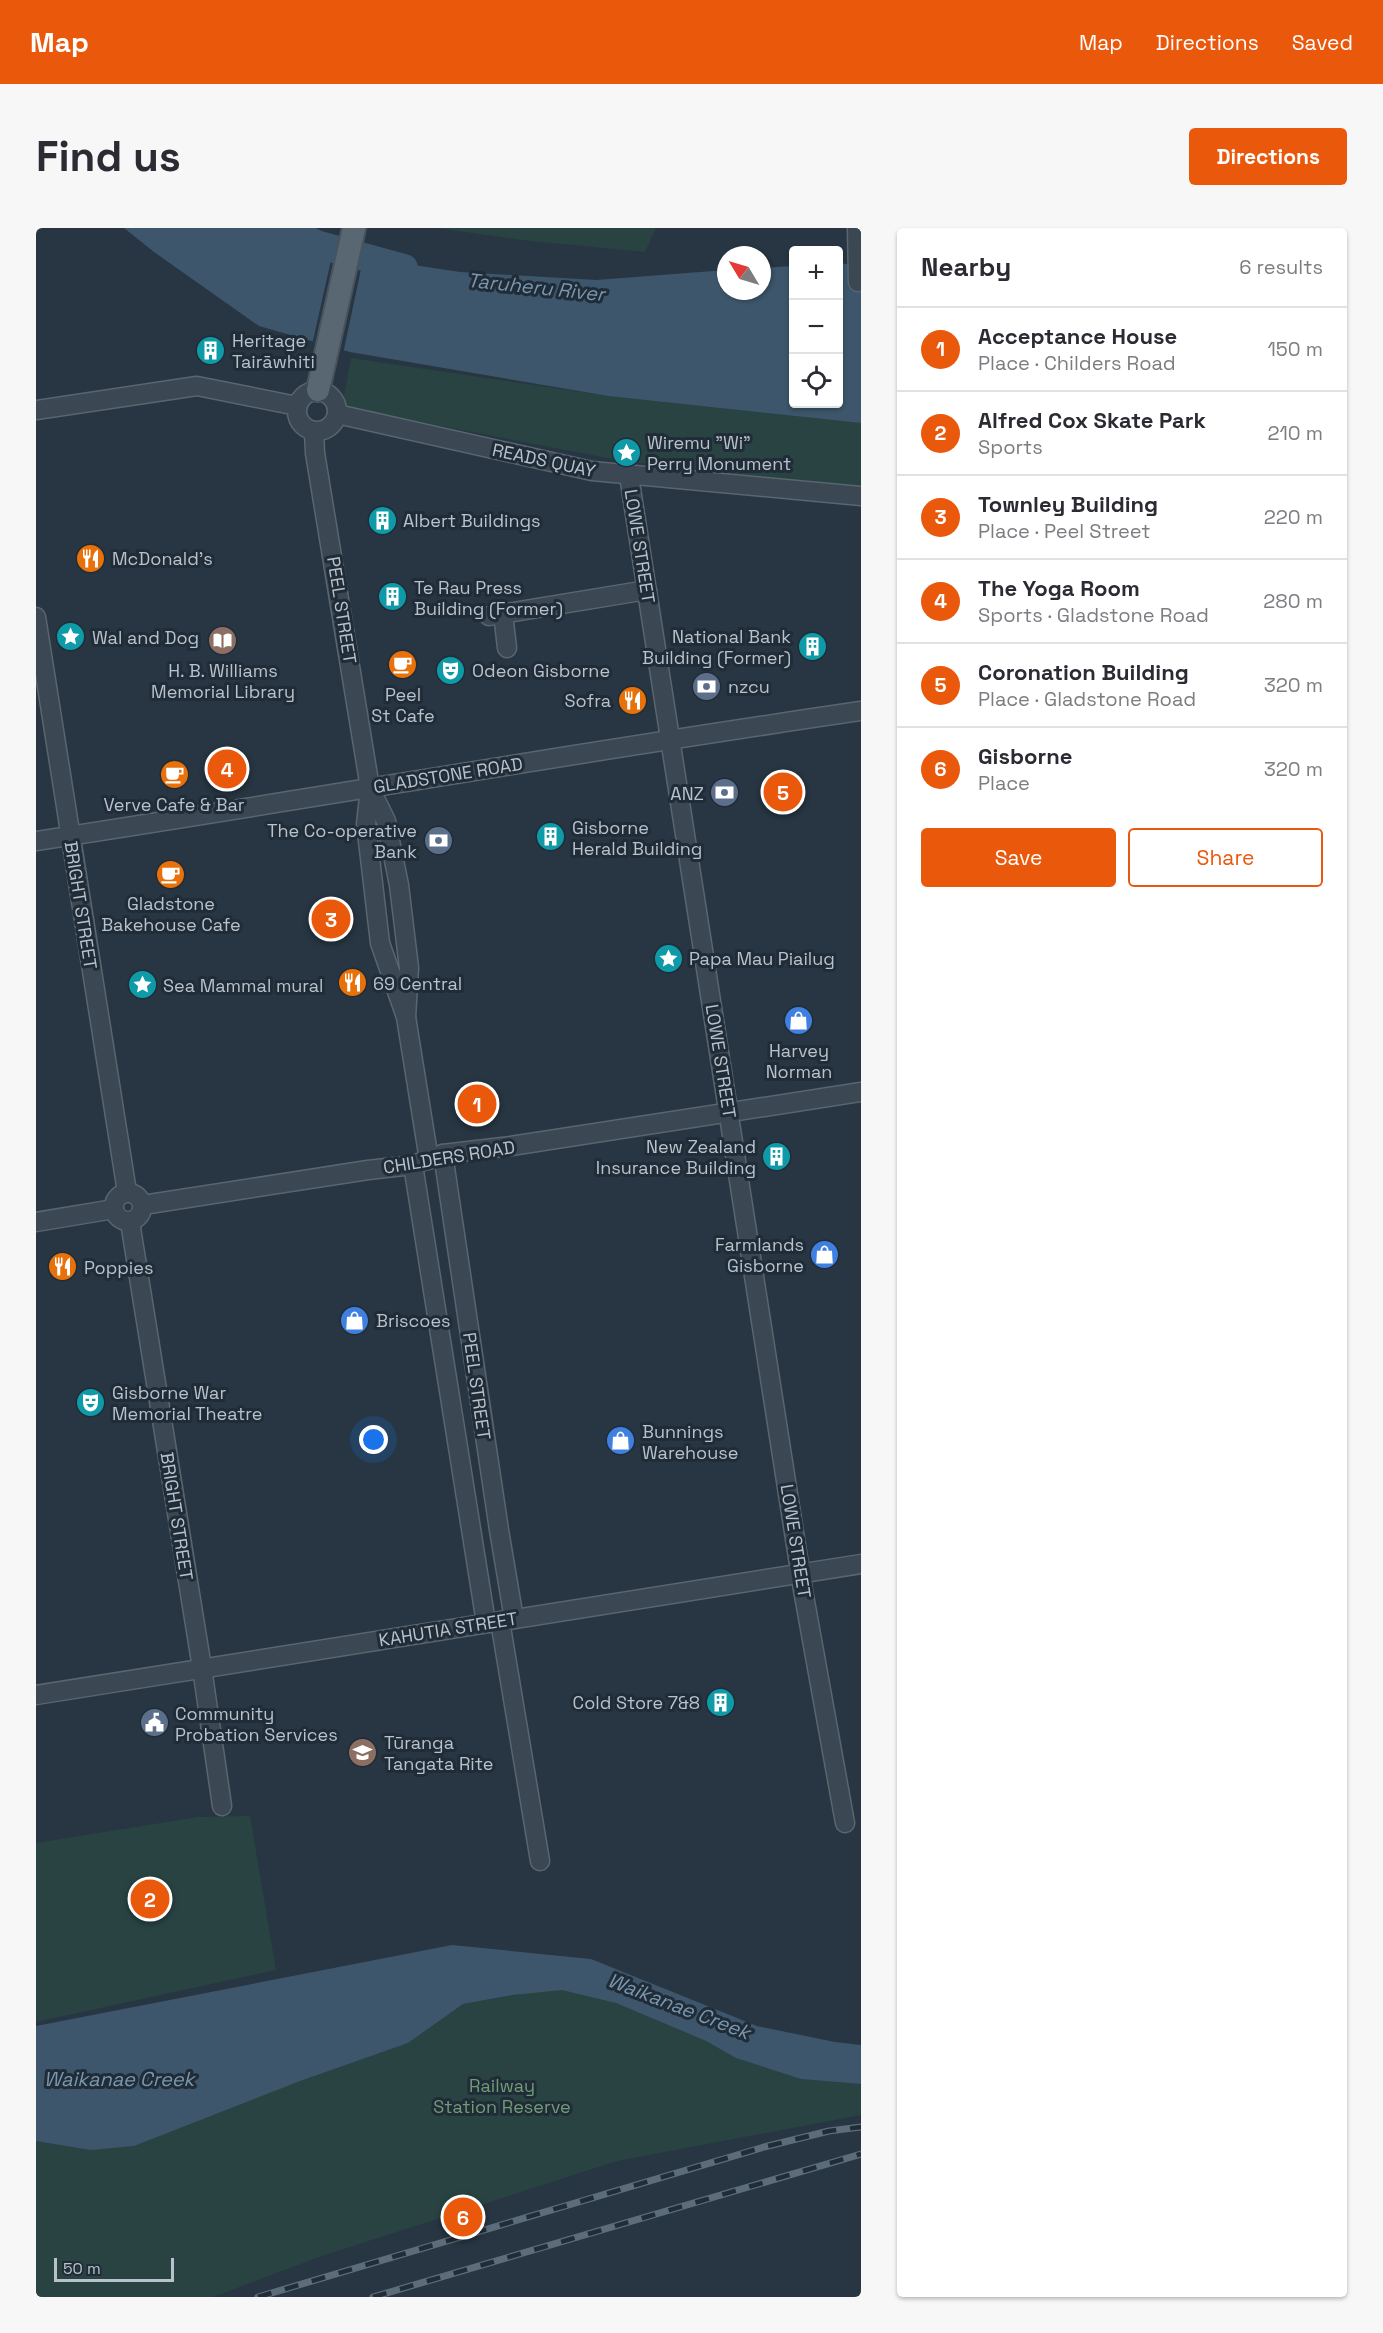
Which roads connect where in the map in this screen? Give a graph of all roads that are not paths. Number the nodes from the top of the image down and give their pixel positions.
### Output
1 (354, 228) edge
2 (857, 228) edge
3 (858, 282) dead end
4 (319, 384) junction
5 (297, 406) junction
6 (36, 410) edge
7 (337, 414) junction
8 (314, 431) junction
9 (629, 476) junction
10 (861, 496) edge
11 (647, 590) junction
12 (36, 616) edge
13 (507, 648) dead end
14 (40, 665) edge
15 (861, 711) edge
16 (670, 741) junction
17 (370, 788) junction
18 (70, 835) junction
19 (36, 841) edge
20 (405, 1017) junction
21 (861, 1092) edge
22 (729, 1113) junction
23 (429, 1160) junction
24 (127, 1192) junction
25 (143, 1205) junction
26 (114, 1209) junction
27 (36, 1222) edge
28 (130, 1222) junction
29 (861, 1564) edge
30 (801, 1574) junction
31 (500, 1621) junction
32 (202, 1668) junction
33 (36, 1695) edge
34 (222, 1806) dead end
35 (845, 1823) dead end
36 (540, 1861) dead end

1 - 4 main road
2 - 3 street
4 - 5 street
4 - 7 street
5 - 6 street
5 - 8 street
7 - 8 street
7 - 9 street, READS QUAY
8 - 17 street, PEEL STREET
9 - 10 street, READS QUAY
9 - 11 street, LOWE STREET
11 - 13 street
11 - 16 street, LOWE STREET
12 - 14 street, BRIGHT STREET
14 - 18 street, BRIGHT STREET
15 - 16 street, GLADSTONE ROAD
16 - 17 street, GLADSTONE ROAD
16 - 22 street, LOWE STREET
17 - 18 street, GLADSTONE ROAD
17 - 20 street, PEEL STREET
17 - 20 street, PEEL STREET
18 - 19 street, GLADSTONE ROAD
18 - 24 street, BRIGHT STREET
20 - 23 street, PEEL STREET
21 - 22 street, CHILDERS ROAD
22 - 23 street, CHILDERS ROAD
22 - 30 street, LOWE STREET
23 - 25 street, CHILDERS ROAD
23 - 31 street, PEEL STREET
23 - 31 street, PEEL STREET
24 - 25 street
24 - 26 street
25 - 28 street
26 - 27 street
26 - 28 street
28 - 32 street, BRIGHT STREET
29 - 30 street, KAHUTIA STREET
30 - 31 street, KAHUTIA STREET
30 - 35 street, LOWE STREET
31 - 32 street, KAHUTIA STREET
31 - 36 street, PEEL STREET
32 - 33 street, KAHUTIA STREET
32 - 34 street, BRIGHT STREET

